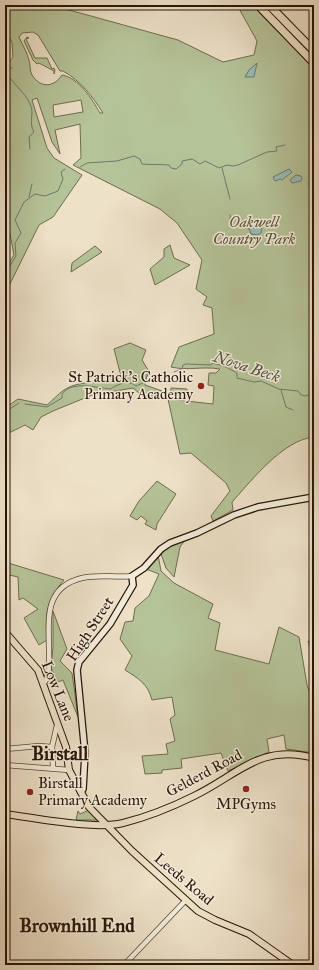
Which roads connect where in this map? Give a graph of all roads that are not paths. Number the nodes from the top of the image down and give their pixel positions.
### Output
1 (258, 5) edge
2 (269, 5) edge
3 (314, 51) edge
4 (314, 63) edge
5 (314, 497) edge
6 (132, 576) junction
7 (5, 632) edge
8 (44, 683) junction
9 (57, 725) junction
10 (54, 736) junction
11 (41, 746) junction
12 (52, 747) junction
13 (5, 749) edge
14 (314, 758) edge
15 (5, 765) edge
16 (54, 768) junction
17 (69, 770) junction
18 (81, 792) junction
19 (5, 814) edge
20 (107, 825) junction
21 (186, 901) junction
22 (124, 965) edge
23 (293, 965) edge

1 - 4 highway
2 - 3 highway
5 - 6 main road
6 - 8 street
6 - 18 main road, High Street
7 - 8 main road, Low Lane
8 - 9 main road, Low Lane
9 - 10 street
9 - 17 main road, Low Lane
10 - 11 street
10 - 12 street
11 - 12 street
11 - 13 street
12 - 16 street
14 - 20 main road, Gelderd Road
15 - 16 street
16 - 17 street
17 - 18 main road, Leeds Road
18 - 20 main road, Leeds Road
19 - 20 main road, Gelderd Road
20 - 21 main road, Leeds Road
21 - 22 street
21 - 23 main road, Leeds Road

